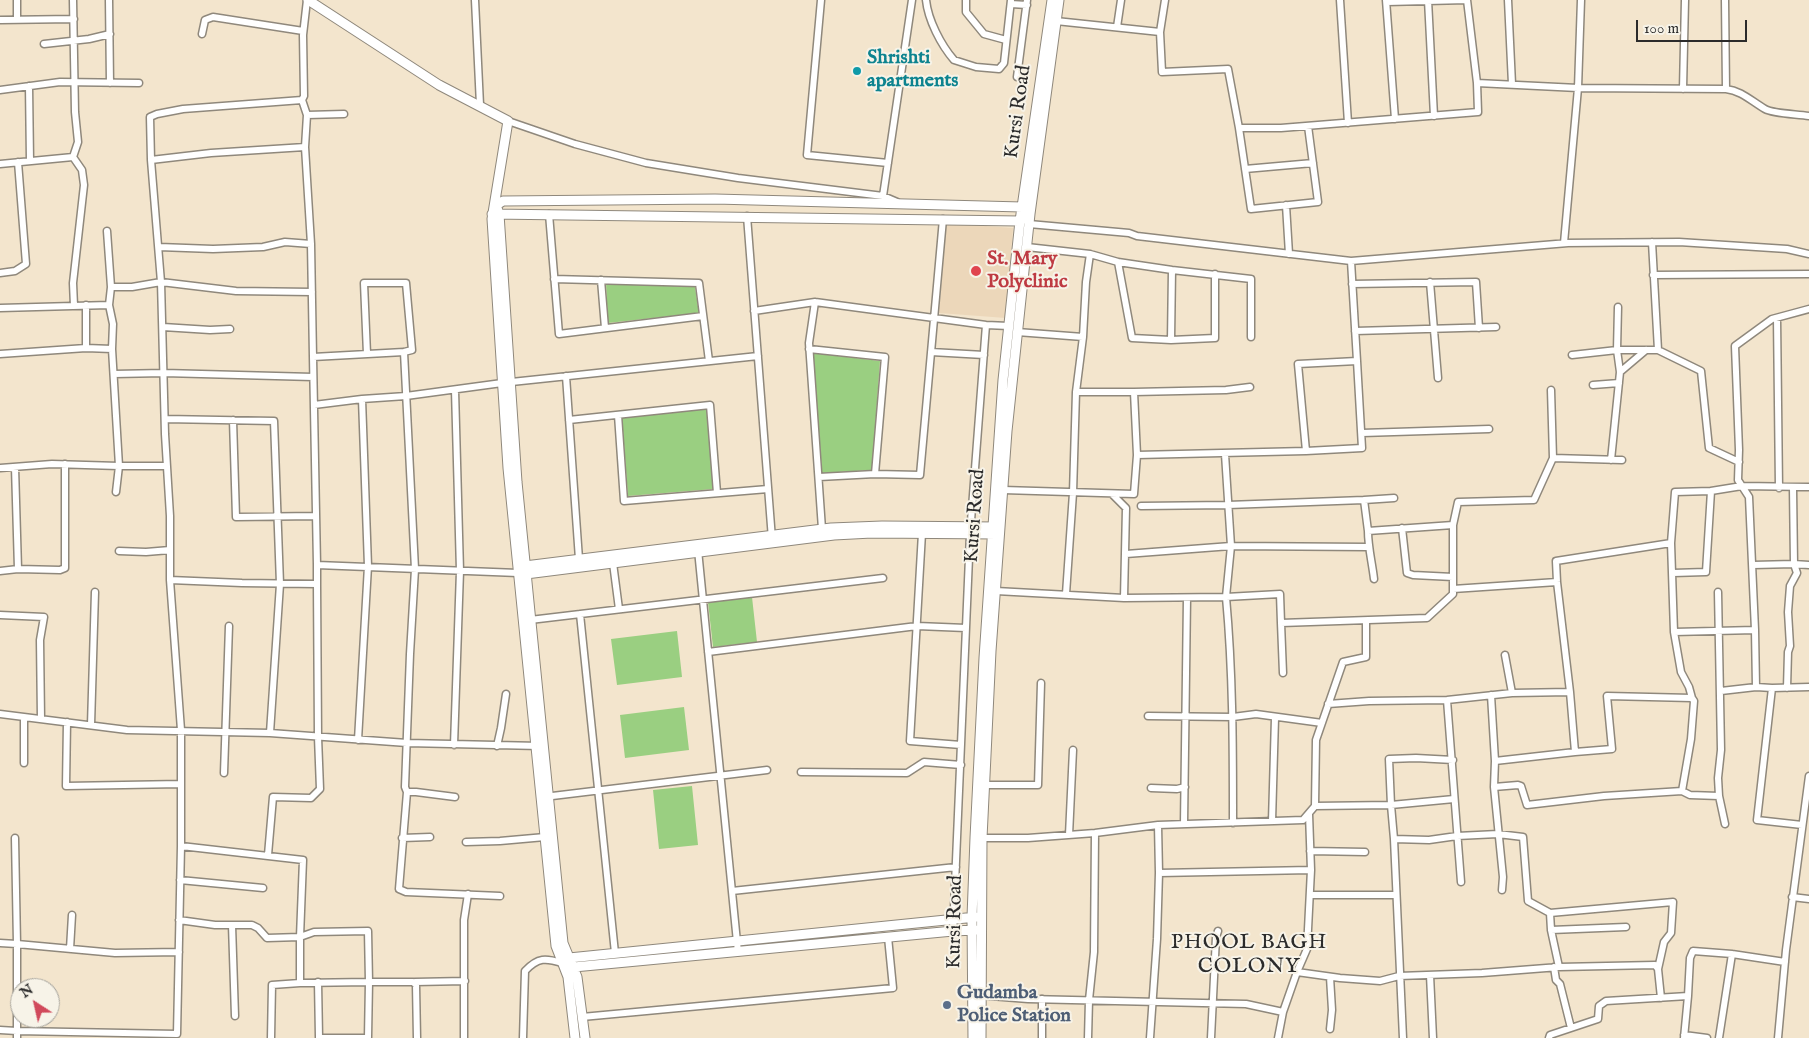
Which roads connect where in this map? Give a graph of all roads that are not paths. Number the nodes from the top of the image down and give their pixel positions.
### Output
1 (16, 0) edge
2 (73, 0) edge
3 (110, 0) edge
4 (307, 0) edge
5 (475, 0) edge
6 (821, 0) edge
7 (912, 0) edge
8 (926, 0) edge
9 (966, 0) edge
10 (1052, 0) edge
11 (1059, 0) edge
12 (1121, 0) edge
13 (1165, 0) edge
14 (1340, 0) edge
15 (1428, 0) edge
16 (1467, 0) edge
17 (1508, 0) edge
18 (1581, 0) edge
19 (1685, 0) edge
20 (1725, 0) edge
21 (1386, 1) edge
22 (1011, 2) edge
23 (1027, 2) edge
24 (1055, 15) junction
25 (16, 19) junction
26 (74, 19) junction
27 (0, 20) edge
28 (1116, 28) junction
29 (303, 30) junction
30 (1160, 32) junction
31 (110, 34) junction
32 (202, 34) dead end
33 (74, 40) junction
34 (1006, 40) junction
35 (44, 44) dead end
36 (1017, 77) dead end
37 (75, 82) junction
38 (1477, 82) junction
39 (110, 83) junction
40 (139, 83) dead end
41 (1512, 84) junction
42 (29, 86) junction
43 (1578, 88) junction
44 (1726, 88) junction
45 (1683, 89) junction
46 (0, 90) edge
47 (302, 100) junction
48 (480, 105) junction
49 (344, 114) dead end
50 (307, 115) junction
51 (1434, 116) junction
52 (1809, 116) edge
53 (1039, 118) junction
54 (1395, 118) junction
55 (508, 121) junction
56 (1348, 123) junction
57 (1308, 126) junction
58 (1239, 128) junction
59 (305, 147) junction
60 (73, 157) junction
61 (151, 160) junction
62 (30, 161) junction
63 (18, 162) junction
64 (888, 163) junction
65 (0, 164) edge
66 (1313, 164) junction
67 (1245, 169) junction
68 (883, 196) junction
69 (901, 204) junction
70 (1286, 205) junction
71 (1022, 207) junction
72 (495, 211) junction
73 (549, 214) junction
74 (1030, 214) junction
75 (747, 216) junction
76 (942, 219) junction
77 (1025, 222) junction
78 (107, 231) dead end
79 (1652, 242) junction
80 (1569, 243) junction
81 (311, 244) junction
82 (159, 247) junction
83 (1026, 247) junction
84 (1090, 254) junction
85 (1289, 254) junction
86 (1809, 254) edge
87 (1350, 261) junction
88 (1118, 262) junction
89 (1172, 270) junction
90 (0, 273) edge
91 (1215, 274) junction
92 (1809, 274) edge
93 (1653, 275) junction
94 (554, 279) junction
95 (601, 280) junction
96 (161, 282) junction
97 (1430, 282) junction
98 (1352, 284) junction
99 (111, 287) junction
100 (312, 292) junction
101 (815, 302) junction
102 (86, 305) junction
103 (109, 305) junction
104 (74, 306) junction
105 (1618, 307) dead end
106 (0, 308) edge
107 (1809, 309) edge
108 (754, 311) junction
109 (703, 316) junction
110 (934, 318) junction
111 (1777, 318) junction
112 (986, 325) junction
113 (163, 326) junction
114 (1009, 326) junction
115 (1496, 327) dead end
116 (605, 328) junction
117 (1479, 328) junction
118 (230, 329) dead end
119 (1434, 329) junction
120 (1355, 331) junction
121 (1017, 332) junction
122 (1083, 337) junction
123 (1251, 337) dead end
124 (1171, 340) junction
125 (86, 348) junction
126 (112, 349) junction
127 (810, 349) junction
128 (1617, 350) junction
129 (1646, 350) junction
130 (1658, 350) junction
131 (404, 352) junction
132 (931, 352) junction
133 (0, 354) edge
134 (367, 354) junction
135 (984, 355) junction
136 (1572, 355) dead end
137 (758, 356) junction
138 (313, 357) junction
139 (709, 361) junction
140 (1357, 361) junction
141 (1620, 372) junction
142 (164, 373) junction
143 (114, 374) junction
144 (566, 376) junction
145 (313, 377) junction
146 (1438, 378) dead end
147 (506, 383) junction
148 (1618, 383) junction
149 (1593, 385) dead end
150 (1250, 387) dead end
151 (455, 390) junction
152 (1551, 390) dead end
153 (1076, 392) junction
154 (1134, 392) junction
155 (406, 396) junction
156 (362, 399) junction
157 (314, 405) junction
158 (618, 415) junction
159 (165, 419) junction
160 (233, 420) junction
161 (569, 420) junction
162 (1489, 429) dead end
163 (1362, 433) junction
164 (1306, 452) junction
165 (1225, 454) junction
166 (1137, 455) junction
167 (1553, 458) junction
168 (1611, 460) junction
169 (1622, 460) dead end
170 (1738, 462) junction
171 (65, 464) junction
172 (119, 466) junction
173 (167, 466) junction
174 (15, 467) junction
175 (0, 468) edge
176 (875, 474) junction
177 (819, 478) junction
178 (1742, 486) junction
179 (1809, 487) edge
180 (1779, 488) junction
181 (1792, 488) junction
182 (768, 489) junction
183 (1003, 490) junction
184 (1710, 491) junction
185 (116, 492) dead end
186 (717, 493) junction
187 (1073, 493) junction
188 (1112, 494) junction
189 (1394, 498) dead end
190 (1364, 500) junction
191 (1228, 505) junction
192 (1142, 506) dead end
193 (316, 516) junction
194 (278, 517) junction
195 (1453, 525) junction
196 (1402, 528) junction
197 (822, 529) junction
198 (996, 530) junction
199 (971, 531) junction
200 (1368, 531) junction
201 (922, 533) junction
202 (772, 539) junction
203 (1671, 543) junction
204 (1230, 546) junction
205 (1368, 547) junction
206 (698, 548) junction
207 (170, 550) junction
208 (119, 551) dead end
209 (1126, 554) junction
210 (580, 558) junction
211 (613, 563) junction
212 (1794, 564) junction
213 (317, 565) junction
214 (1753, 565) junction
215 (1809, 565) edge
216 (368, 566) junction
217 (18, 569) junction
218 (415, 569) junction
219 (0, 570) edge
220 (460, 571) junction
221 (523, 571) junction
222 (1673, 573) junction
223 (1453, 577) junction
224 (884, 578) dead end
225 (1374, 579) dead end
226 (170, 580) junction
227 (1557, 582) junction
228 (279, 584) junction
229 (316, 584) junction
230 (1453, 589) junction
231 (996, 591) junction
232 (95, 592) dead end
233 (1718, 592) dead end
234 (1066, 594) junction
235 (1226, 597) junction
236 (1124, 598) junction
237 (1187, 598) junction
238 (703, 599) junction
239 (619, 609) junction
240 (580, 614) junction
241 (0, 615) edge
242 (530, 620) junction
243 (1366, 621) junction
244 (1280, 623) junction
245 (228, 626) dead end
246 (917, 626) junction
247 (966, 628) junction
248 (1755, 630) junction
249 (1720, 631) junction
250 (1674, 632) junction
251 (708, 652) junction
252 (1505, 655) dead end
253 (1283, 673) dead end
254 (1041, 682) dead end
255 (1756, 687) junction
256 (1809, 687) edge
257 (1772, 688) junction
258 (1787, 688) junction
259 (1720, 691) junction
260 (1512, 692) junction
261 (1570, 692) junction
262 (506, 694) dead end
263 (1491, 695) junction
264 (1692, 698) junction
265 (1447, 700) junction
266 (1328, 704) junction
267 (0, 714) edge
268 (1148, 716) dead end
269 (1186, 716) junction
270 (24, 717) junction
271 (1233, 717) junction
272 (1275, 718) junction
273 (41, 719) junction
274 (67, 722) junction
275 (1322, 723) junction
276 (91, 725) junction
277 (181, 730) junction
278 (225, 732) junction
279 (270, 733) junction
280 (318, 737) junction
281 (358, 740) junction
282 (407, 743) junction
283 (454, 745) junction
284 (961, 745) junction
285 (497, 746) junction
286 (539, 746) junction
287 (1073, 750) dead end
288 (1575, 752) junction
289 (1453, 760) junction
290 (1495, 761) junction
291 (24, 763) dead end
292 (960, 764) junction
293 (767, 770) dead end
294 (801, 772) dead end
295 (224, 773) dead end
296 (721, 776) junction
297 (1809, 776) edge
298 (181, 784) junction
299 (985, 785) junction
300 (1185, 787) junction
301 (1494, 787) junction
302 (1151, 788) dead end
303 (598, 791) junction
304 (1682, 791) junction
305 (407, 792) junction
306 (1719, 796) junction
307 (455, 797) dead end
308 (544, 797) junction
309 (1454, 799) junction
310 (1391, 805) junction
311 (1315, 806) junction
312 (1309, 814) junction
313 (1272, 821) junction
314 (1233, 823) junction
315 (1184, 824) junction
316 (1725, 824) dead end
317 (1158, 825) junction
318 (1802, 825) junction
319 (1095, 833) junction
320 (1498, 834) junction
321 (1069, 835) junction
322 (430, 836) dead end
323 (1457, 836) junction
324 (545, 837) junction
325 (15, 838) dead end
326 (402, 838) junction
327 (978, 838) junction
328 (1394, 839) junction
329 (466, 842) dead end
330 (181, 846) junction
331 (1310, 851) junction
332 (1365, 852) dead end
333 (268, 855) junction
334 (956, 867) junction
335 (1311, 870) junction
336 (1159, 873) junction
337 (180, 880) junction
338 (1461, 882) dead end
339 (263, 888) dead end
340 (1502, 890) dead end
341 (732, 891) junction
342 (468, 894) junction
343 (1310, 895) junction
344 (1396, 895) junction
345 (500, 896) dead end
346 (1792, 897) junction
347 (1809, 899) edge
348 (1550, 913) junction
349 (72, 916) dead end
350 (977, 917) junction
351 (954, 918) junction
352 (179, 920) junction
353 (232, 925) junction
354 (1626, 927) dead end
355 (977, 930) junction
356 (1551, 930) junction
357 (954, 931) junction
358 (1218, 931) dead end
359 (300, 937) junction
360 (888, 937) junction
361 (737, 941) junction
362 (0, 943) edge
363 (17, 944) junction
364 (70, 949) junction
365 (179, 952) junction
366 (738, 952) junction
367 (615, 953) junction
368 (1732, 954) junction
369 (566, 960) junction
370 (1785, 962) junction
371 (574, 967) junction
372 (1556, 967) junction
373 (1658, 969) junction
374 (1297, 972) junction
375 (1430, 975) junction
376 (1399, 976) junction
377 (1330, 977) junction
378 (465, 981) junction
379 (318, 982) junction
380 (369, 982) junction
381 (415, 982) junction
382 (300, 983) junction
383 (977, 995) junction
384 (1688, 996) junction
385 (1661, 998) junction
386 (1042, 999) junction
387 (1089, 1000) junction
388 (1151, 1002) junction
389 (1212, 1003) junction
390 (1283, 1012) junction
391 (235, 1016) dead end
392 (582, 1017) junction
393 (1571, 1028) junction
394 (1330, 1029) dead end
395 (0, 1030) edge
396 (17, 1035) edge
397 (130, 1035) edge
398 (176, 1036) edge
399 (1684, 1036) edge
400 (319, 1037) edge
401 (271, 1038) edge
402 (368, 1038) edge
403 (417, 1038) edge
404 (464, 1038) edge
405 (523, 1038) edge
406 (576, 1038) edge
407 (585, 1038) edge
408 (973, 1038) edge
409 (981, 1038) edge
410 (1042, 1038) edge
411 (1088, 1038) edge
412 (1150, 1038) edge
413 (1211, 1038) edge
414 (1278, 1038) edge
415 (1403, 1038) edge
416 (1433, 1038) edge
417 (1549, 1038) edge
418 (1707, 1038) edge
419 (1719, 1038) edge
420 (1778, 1038) edge

1 - 25 street
2 - 26 street
3 - 31 street
4 - 29 street
4 - 48 street
5 - 48 street
6 - 64 street
7 - 64 street
8 - 34 street
9 - 34 street
10 - 24 street, Kursi Road
11 - 24 street, Kursi Road
12 - 28 street
13 - 30 street
14 - 56 street
15 - 16 street
15 - 21 street
15 - 51 street
16 - 38 street
17 - 41 street
18 - 43 street
19 - 45 street
20 - 44 street
21 - 54 street
22 - 23 street
22 - 34 street
23 - 36 street
24 - 28 street
24 - 53 street, Kursi Road
25 - 26 street
25 - 27 street
26 - 33 street
28 - 30 street
29 - 32 street
29 - 47 street
30 - 58 street
31 - 33 street
31 - 39 street
33 - 35 street
33 - 37 street
37 - 39 street
37 - 42 street
37 - 60 street
38 - 41 street
38 - 51 street
39 - 40 street
41 - 43 street
42 - 46 street
42 - 62 street
43 - 45 street
43 - 80 street
44 - 45 street
44 - 52 street
47 - 50 street
47 - 61 street
48 - 55 street
49 - 50 street
50 - 59 street
51 - 54 street
53 - 71 street, Kursi Road
53 - 74 street, Kursi Road
54 - 56 street
55 - 68 street
55 - 72 street
56 - 57 street
57 - 58 street
57 - 66 street
58 - 67 street
59 - 61 street
59 - 81 street
60 - 62 street
60 - 104 street
61 - 82 street
62 - 63 street
63 - 65 street
63 - 90 street
64 - 68 street
66 - 67 street
66 - 70 street
67 - 70 street
68 - 69 street
69 - 71 street
69 - 72 street
70 - 85 street
71 - 74 street
71 - 77 street, Kursi Road
72 - 73 street
72 - 147 street
73 - 75 street
73 - 94 street
74 - 77 street, Kursi Road
75 - 76 street
75 - 108 street
76 - 77 street
76 - 110 street
77 - 83 street, Kursi Road
77 - 85 street
77 - 114 street, Kursi Road
78 - 99 street
79 - 80 street
79 - 86 street
79 - 93 street
80 - 87 street
81 - 82 street
81 - 100 street
82 - 96 street
83 - 84 street
83 - 121 street, Kursi Road
84 - 88 street
84 - 122 street
85 - 87 street
87 - 98 street
88 - 89 street
88 - 124 street
89 - 91 street
89 - 124 street
91 - 123 street
91 - 124 street
92 - 93 street
93 - 130 street
94 - 95 street
94 - 116 street
95 - 109 street
95 - 116 street
96 - 99 street
96 - 100 street
96 - 113 street
97 - 98 street
97 - 117 street
97 - 119 street
98 - 120 street
99 - 103 street
100 - 138 street
101 - 108 street
101 - 110 street
101 - 127 street
102 - 103 street
102 - 104 street
102 - 125 street
103 - 126 street
104 - 106 street
105 - 128 street
107 - 111 street
108 - 137 street
109 - 116 street
109 - 139 street
110 - 112 street
110 - 132 street
111 - 170 street
111 - 180 street
112 - 114 street
112 - 135 street
113 - 118 street
113 - 142 street
114 - 198 street, Kursi Road
115 - 117 street
117 - 119 street
119 - 120 street
119 - 146 street
120 - 140 street
121 - 122 street
121 - 183 street, Kursi Road
122 - 153 street
125 - 126 street
125 - 133 street
126 - 143 street
127 - 176 street
127 - 177 street
128 - 129 street
128 - 136 street
128 - 141 street
129 - 130 street
129 - 141 street
130 - 170 street
131 - 134 street
131 - 134 street
131 - 155 street
132 - 135 street
132 - 176 street
134 - 138 street
135 - 199 street
137 - 139 street
137 - 182 street
138 - 145 street
139 - 144 street
140 - 163 street
140 - 164 street
141 - 148 street
142 - 143 street
142 - 145 street
142 - 159 street
143 - 172 street
144 - 147 street
144 - 161 street
145 - 157 street
147 - 151 street
147 - 221 street
148 - 149 street
148 - 168 street
150 - 154 street
151 - 155 street
151 - 220 street
152 - 167 street
153 - 154 street
153 - 187 street
154 - 166 street
155 - 156 street
155 - 218 street
156 - 157 street
156 - 216 street
157 - 193 street
158 - 161 street
158 - 186 street
158 - 186 street
159 - 160 street
159 - 173 street
160 - 194 street
160 - 194 street
161 - 210 street
162 - 163 street
163 - 164 street
164 - 165 street
165 - 166 street
165 - 191 street
166 - 188 street
167 - 168 street
167 - 195 street
168 - 169 street
170 - 178 street
171 - 172 street
171 - 174 street
171 - 217 street
172 - 173 street
172 - 185 street
173 - 207 street
174 - 175 street
174 - 217 street
176 - 177 street
177 - 197 street
178 - 180 street
178 - 184 street
178 - 214 street
179 - 181 street
180 - 181 street
181 - 212 street
182 - 186 street
182 - 202 street
183 - 187 street
183 - 198 street, Kursi Road
184 - 203 street
184 - 222 street
187 - 188 street
187 - 234 street
188 - 209 street
189 - 190 street
190 - 191 street
190 - 200 street
191 - 192 street
191 - 204 street
193 - 194 street
193 - 213 street
194 - 228 street
195 - 196 street
195 - 223 street
196 - 200 street
196 - 223 street
197 - 199 street
197 - 202 street
198 - 199 street
198 - 231 street, Kursi Road
198 - 327 street, Kursi Road
199 - 201 street
199 - 247 street
200 - 205 street
201 - 202 street
201 - 246 street
202 - 206 street
203 - 222 street
203 - 227 street
204 - 205 street
204 - 209 street
204 - 235 street
205 - 225 street
206 - 210 street
206 - 211 street
206 - 238 street
207 - 208 street
207 - 226 street
209 - 236 street
210 - 221 street
211 - 221 street
211 - 239 street
212 - 214 street
212 - 215 street
212 - 258 street
213 - 216 street
213 - 229 street
214 - 248 street
216 - 218 street
216 - 281 street
217 - 219 street
218 - 220 street
218 - 282 street
220 - 221 street
220 - 283 street
221 - 242 street
221 - 286 street
222 - 250 street
223 - 230 street
224 - 238 street
226 - 228 street
226 - 277 street
227 - 230 street
227 - 261 street
228 - 229 street
228 - 279 street
229 - 280 street
230 - 243 street
231 - 234 street
231 - 299 street, Kursi Road
232 - 276 street
233 - 249 street
234 - 236 street
235 - 237 street
235 - 244 street
235 - 271 street
236 - 237 street
237 - 269 street
238 - 239 street
238 - 251 street
239 - 240 street
240 - 242 street
240 - 303 street
241 - 273 street
242 - 286 street
243 - 244 street
243 - 266 street
244 - 253 street
245 - 278 street
246 - 247 street
246 - 251 street
246 - 284 street
247 - 284 street
248 - 249 street
248 - 255 street
249 - 250 street
249 - 259 street
250 - 264 street
251 - 296 street
252 - 260 street
254 - 299 street
255 - 257 street
255 - 259 street
256 - 258 street
257 - 258 street
257 - 318 street
259 - 306 street
260 - 261 street
260 - 263 street
261 - 288 street
262 - 285 street
263 - 265 street
263 - 290 street
264 - 288 street
264 - 304 street
265 - 266 street
265 - 289 street
266 - 275 street
267 - 270 street
268 - 269 street
269 - 271 street
269 - 300 street
270 - 273 street
270 - 291 street
271 - 272 street
271 - 314 street
272 - 275 street
272 - 313 street
273 - 274 street
274 - 276 street
274 - 298 street
275 - 311 street
276 - 277 street
277 - 278 street
277 - 298 street
278 - 279 street
278 - 295 street
279 - 280 street
280 - 281 street
280 - 333 street
281 - 282 street
282 - 283 street
282 - 305 street
283 - 285 street
284 - 292 street
285 - 286 street
286 - 308 street
287 - 321 street
288 - 290 street
289 - 309 street
289 - 310 street
290 - 301 street
292 - 294 street
292 - 334 street
293 - 296 street
296 - 303 street
296 - 341 street
297 - 318 street
298 - 330 street
299 - 327 street, Kursi Road
300 - 302 street
300 - 315 street
301 - 304 street
301 - 320 street
303 - 308 street
303 - 367 street
304 - 306 street
305 - 307 street
305 - 326 street
306 - 316 street
308 - 324 street
308 - 369 street
309 - 310 street
309 - 323 street
310 - 311 street
310 - 328 street
311 - 312 street
312 - 313 street
312 - 331 street
313 - 314 street
314 - 315 street
315 - 317 street
317 - 319 street
317 - 336 street
318 - 346 street
319 - 321 street
319 - 387 street
320 - 323 street
320 - 340 street
320 - 348 street
321 - 327 street
322 - 326 street
323 - 328 street
323 - 338 street
324 - 329 street
324 - 369 street
325 - 363 street
326 - 342 street
327 - 350 street, Kursi Road
328 - 344 street
330 - 333 street
330 - 337 street
331 - 332 street
331 - 335 street
333 - 359 street
334 - 341 street
334 - 351 street
335 - 336 street
335 - 343 street
336 - 388 street
337 - 339 street
337 - 352 street
341 - 361 street
342 - 345 street
342 - 378 street
343 - 344 street
343 - 374 street
344 - 376 street
346 - 347 street
346 - 370 street
348 - 356 street
348 - 373 street
349 - 364 street
350 - 351 street
350 - 355 street, Kursi Road
351 - 357 street
351 - 361 street
352 - 353 street
352 - 365 street
353 - 359 street
353 - 391 street
354 - 356 street
355 - 357 street
355 - 383 street, Kursi Road
356 - 372 street
357 - 360 street
358 - 389 street
359 - 380 street
359 - 382 street
360 - 366 street
360 - 392 street
361 - 366 street
361 - 367 street
362 - 363 street
363 - 364 street
363 - 396 street
364 - 365 street
365 - 398 street
366 - 371 street
367 - 369 street
368 - 370 street
368 - 384 street
368 - 419 street
369 - 371 street
369 - 405 street
369 - 406 street
370 - 420 street
371 - 392 street
372 - 373 street
372 - 375 street
372 - 393 street
373 - 385 street
374 - 377 street
374 - 390 street
375 - 376 street
375 - 416 street
376 - 377 street
376 - 415 street
377 - 394 street
378 - 381 street
378 - 404 street
379 - 380 street
379 - 382 street
379 - 400 street
380 - 381 street
380 - 402 street
381 - 403 street
382 - 401 street
383 - 386 street
383 - 408 street, Kursi Road
383 - 409 street, Kursi Road
384 - 385 street
384 - 399 street
385 - 393 street
386 - 387 street
386 - 410 street
387 - 388 street
387 - 411 street
388 - 389 street
388 - 412 street
389 - 390 street
389 - 413 street
390 - 414 street
392 - 407 street
393 - 417 street
395 - 396 street
396 - 397 street
397 - 398 street
399 - 418 street
400 - 402 street

